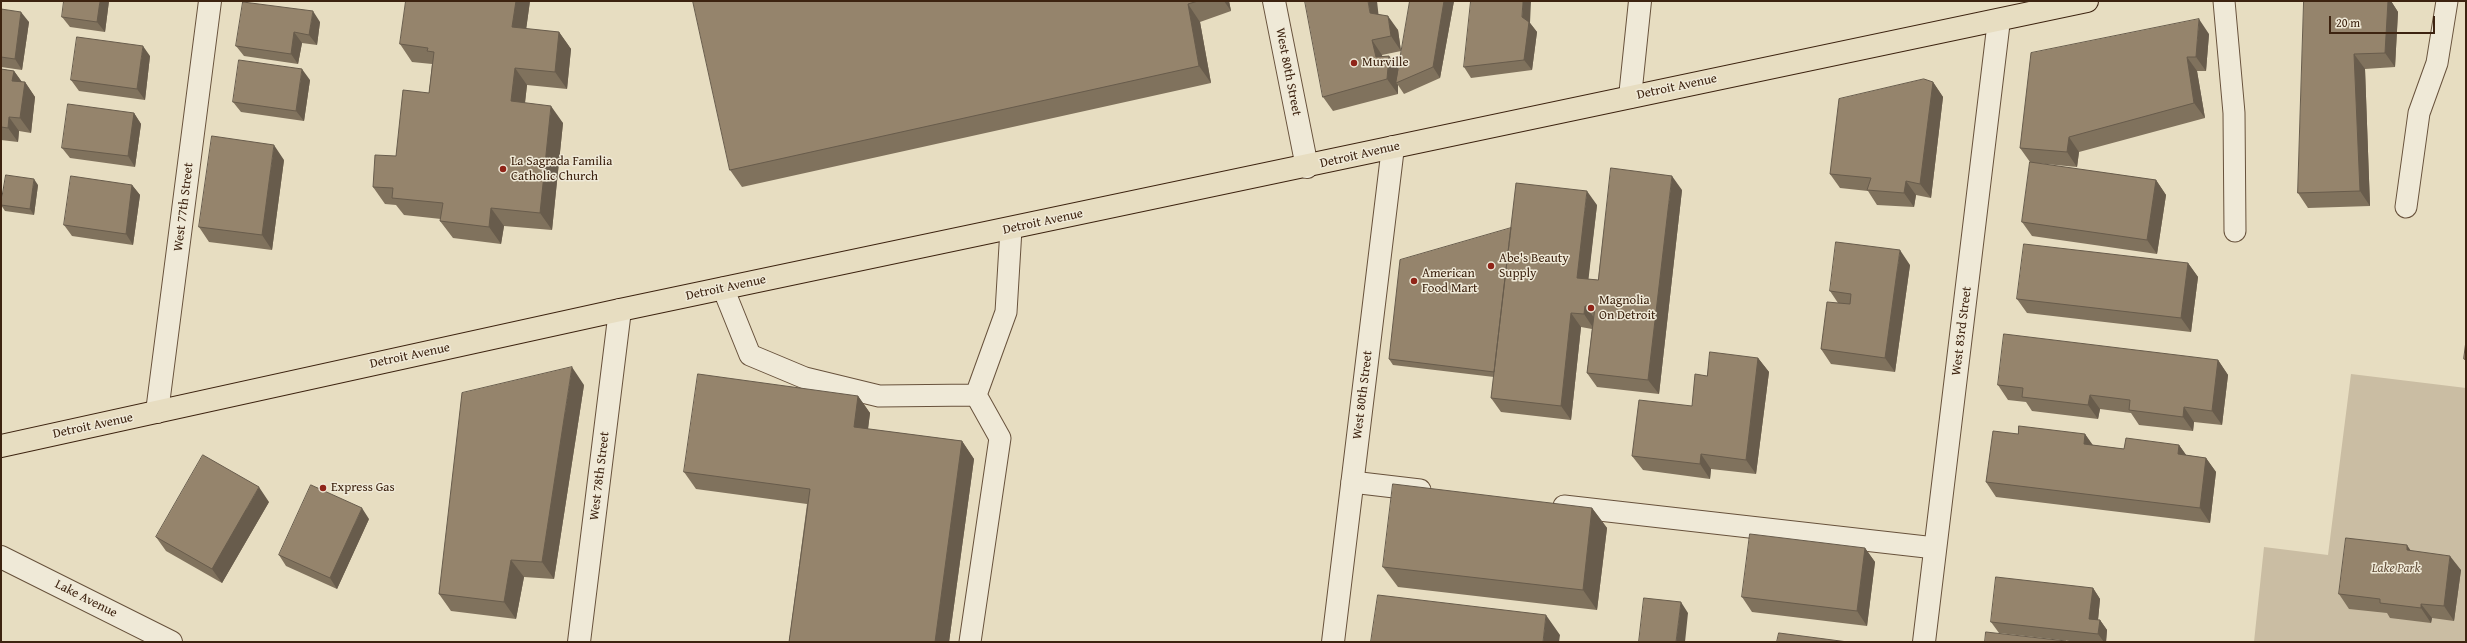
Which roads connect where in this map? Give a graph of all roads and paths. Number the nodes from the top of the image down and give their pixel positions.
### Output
1 (210, 1) edge
2 (1274, 1) edge
3 (1640, 1) edge
4 (2087, 1) edge
5 (2224, 1) edge
6 (2447, 1) edge
7 (1999, 20) junction
8 (1630, 97) junction
9 (1393, 147) junction
10 (1307, 167) junction
11 (2406, 207) dead end
12 (1011, 229) junction
13 (2235, 231) dead end
14 (723, 288) junction
15 (620, 310) junction
16 (976, 395) junction
17 (157, 412) junction
18 (1, 446) edge
19 (1352, 482) junction
20 (1439, 492) edge
21 (1542, 504) edge
22 (1935, 548) junction
23 (1, 557) edge
24 (171, 642) edge
25 (579, 642) edge
26 (970, 642) edge
27 (1333, 642) edge
28 (1924, 642) edge

1 - 17 street, West 77th Street
2 - 10 street, West 80th Street
3 - 8 street
4 - 7 main road, Detroit Avenue
5 - 13 lane
6 - 11 lane
7 - 8 main road, Detroit Avenue
7 - 22 street, West 83rd Street
8 - 9 main road, Detroit Avenue
9 - 10 main road, Detroit Avenue
9 - 19 street, West 80th Street
10 - 12 main road, Detroit Avenue
12 - 14 main road, Detroit Avenue
12 - 16 lane
14 - 15 main road, Detroit Avenue
14 - 16 lane
15 - 17 main road, Detroit Avenue
15 - 25 street, West 78th Street
16 - 26 lane
17 - 18 main road, Detroit Avenue
19 - 20 lane
19 - 27 street, West 80th Street
21 - 22 lane
22 - 28 street, West 83rd Street
23 - 24 street, Lake Avenue

